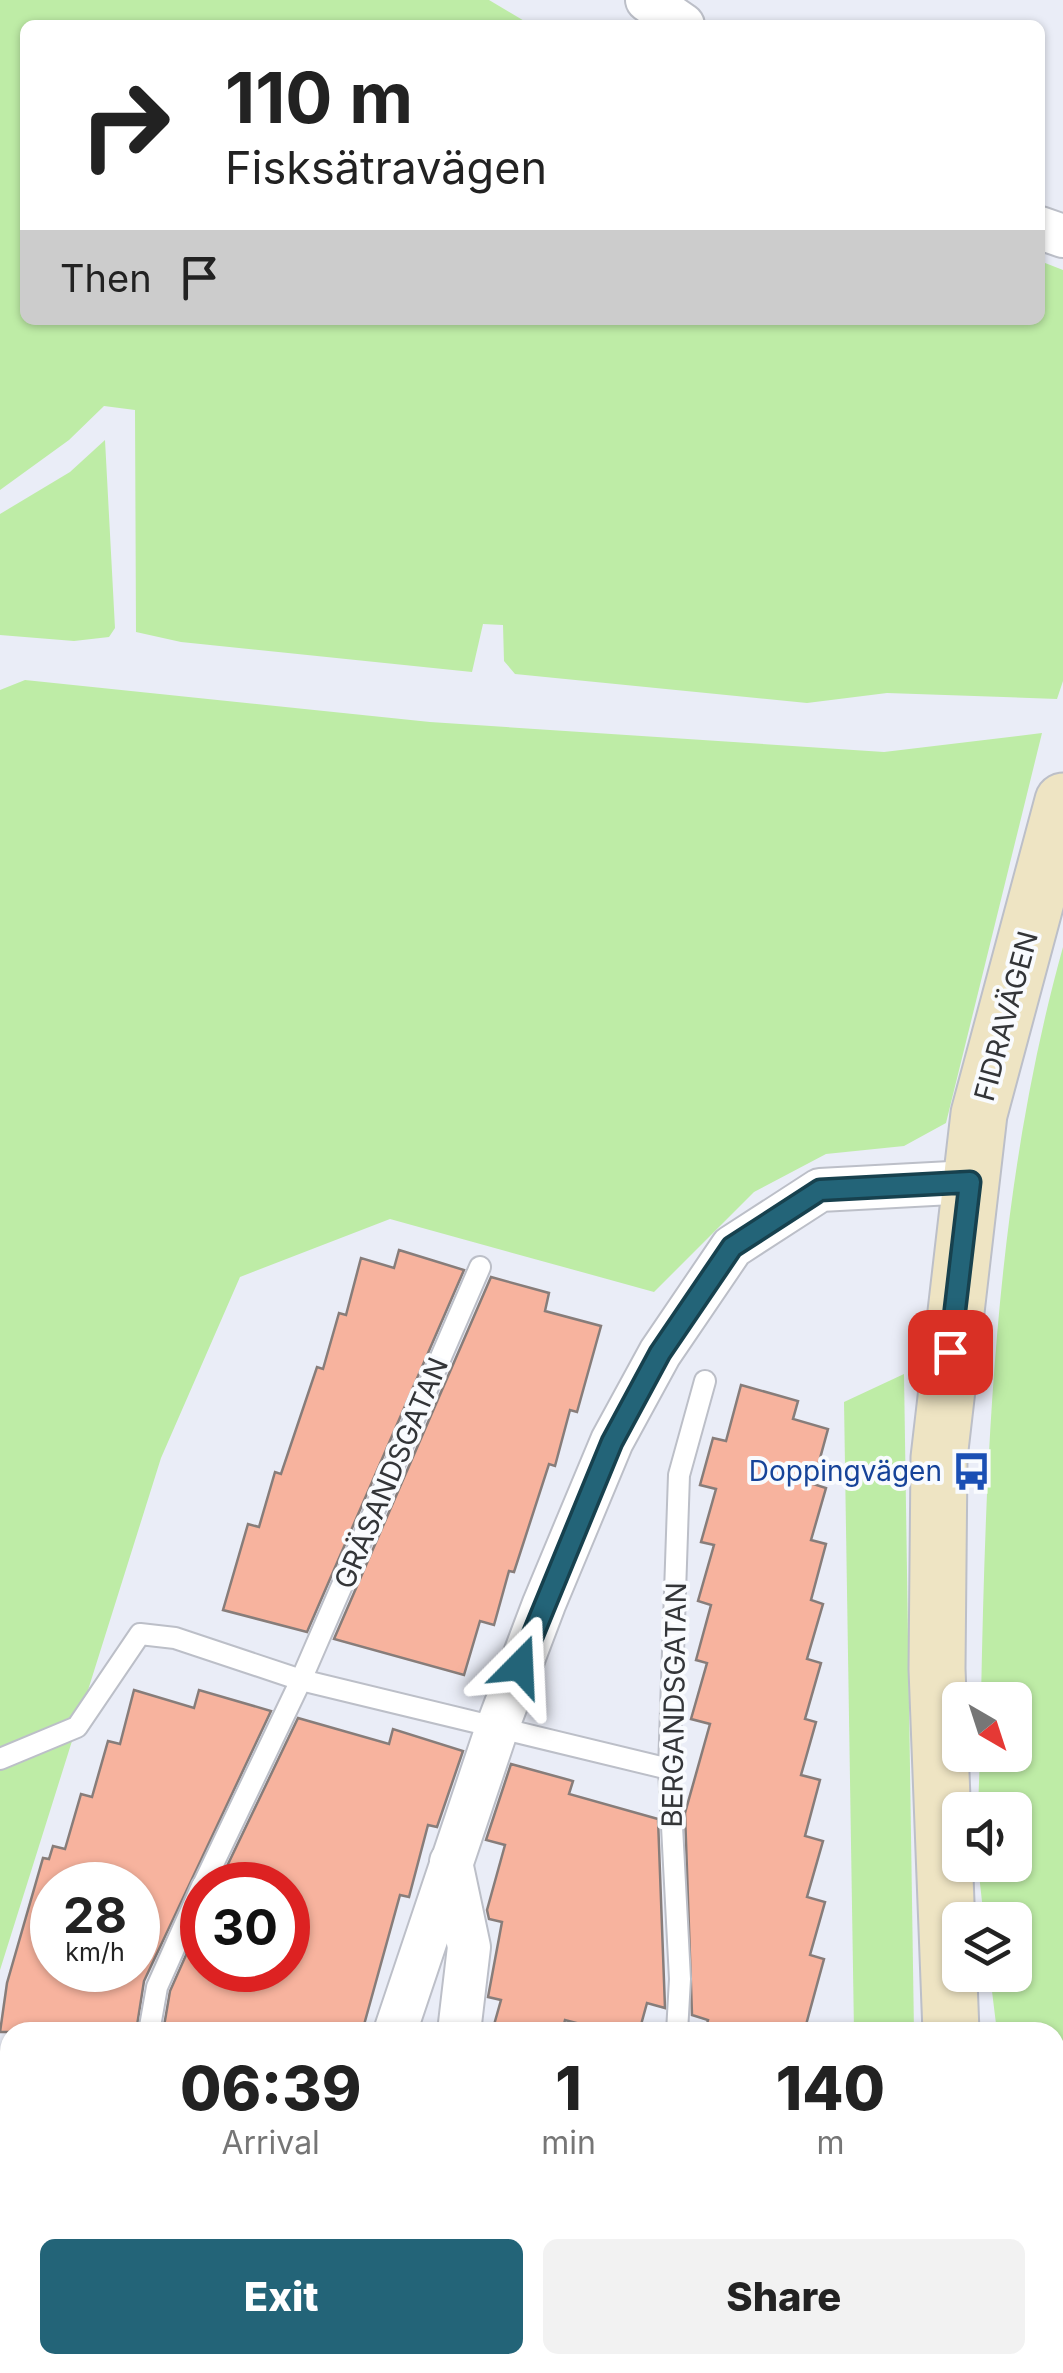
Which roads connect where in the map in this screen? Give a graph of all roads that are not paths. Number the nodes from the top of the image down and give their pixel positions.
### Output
1 (647, 0) edge
2 (676, 20) edge
3 (1063, 802) edge
4 (970, 1182) junction
5 (480, 1267) dead end
6 (705, 1381) dead end
7 (302, 1680) junction
8 (497, 1728) junction
9 (0, 1759) edge
10 (669, 1769) junction
11 (214, 1862) edge
12 (451, 1862) junction
13 (180, 1936) edge
14 (151, 2022) edge
15 (398, 2022) edge
16 (460, 2022) edge
17 (677, 2022) edge
18 (951, 2022) edge

1 - 2 street
3 - 4 street, FIDRAVÄGEN
4 - 8 street
4 - 18 street, FIDRAVÄGEN
5 - 7 lane, GRÄSANDSGATAN
6 - 10 lane, BERGANDSGATAN
7 - 8 lane
7 - 9 lane
7 - 11 lane, GRÄSANDSGATAN
8 - 10 lane
8 - 12 street
10 - 17 lane, BERGANDSGATAN
12 - 15 street
12 - 16 street
13 - 14 lane, GRÄSANDSGATAN

